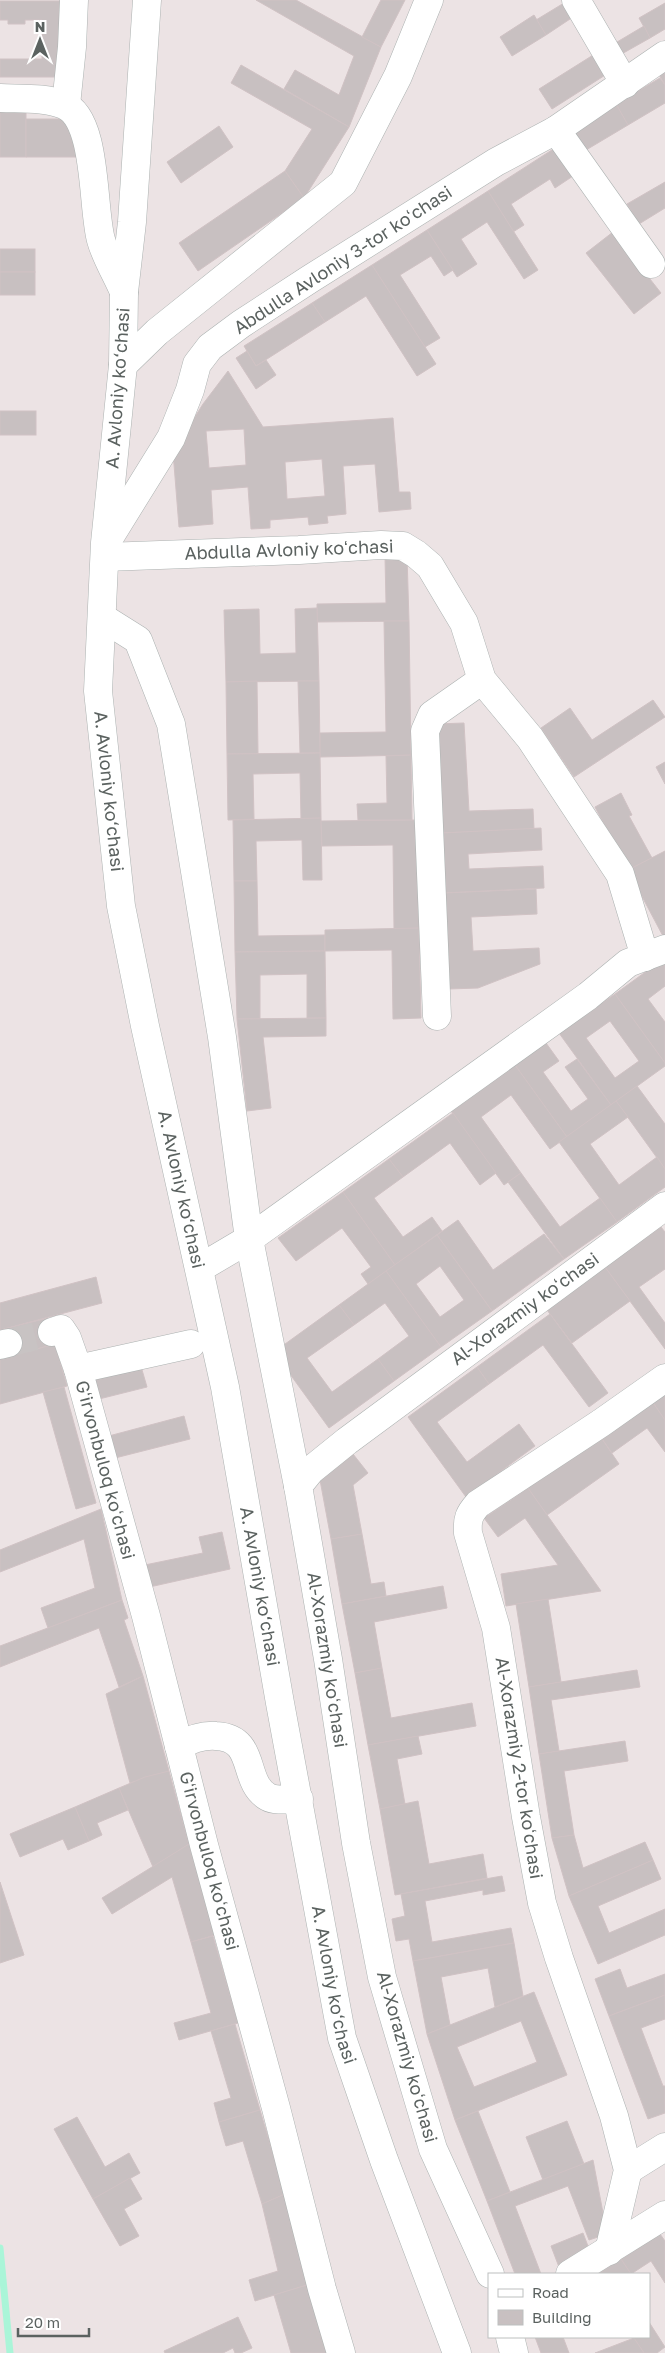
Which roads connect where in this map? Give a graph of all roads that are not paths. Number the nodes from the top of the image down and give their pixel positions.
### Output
1 (74, 0) edge
2 (147, 0) edge
3 (429, 0) edge
4 (576, 0) edge
5 (665, 55) edge
6 (625, 84) junction
7 (0, 98) edge
8 (66, 105) junction
9 (556, 130) junction
10 (651, 264) dead end
11 (124, 292) junction
12 (123, 365) junction
13 (105, 550) junction
14 (103, 618) junction
15 (482, 680) junction
16 (655, 953) edge
17 (437, 1016) dead end
18 (665, 1206) edge
19 (249, 1239) junction
20 (200, 1268) junction
21 (52, 1332) dead end
22 (191, 1344) dead end
23 (78, 1369) junction
24 (665, 1378) edge
25 (298, 1486) junction
26 (179, 1746) junction
27 (299, 1799) junction
28 (665, 2147) edge
29 (628, 2170) junction
30 (665, 2215) edge
31 (609, 2251) junction
32 (490, 2273) edge
33 (572, 2273) edge
34 (510, 2338) edge
35 (341, 2353) edge
36 (456, 2353) edge
37 (514, 2353) edge

1 - 8 street
2 - 11 street, A. Avloniy ko‘chasi
3 - 12 street
4 - 6 street
5 - 6 street, Abdulla Avloniy 3-tor koʻchasi
6 - 9 street, Abdulla Avloniy 3-tor koʻchasi
7 - 8 street
8 - 11 street
9 - 10 street
9 - 13 street, Abdulla Avloniy 3-tor koʻchasi
11 - 12 street, A. Avloniy ko‘chasi
12 - 13 street, A. Avloniy ko‘chasi
13 - 14 street, A. Avloniy ko‘chasi
13 - 15 street, Abdulla Avloniy koʻchasi
14 - 19 street
14 - 20 street, A. Avloniy ko‘chasi
15 - 16 street, Abdulla Avloniy koʻchasi
15 - 17 street
16 - 19 street
18 - 25 street, Al-Xorazmiy koʻchasi
19 - 20 street
19 - 25 street
20 - 27 street, A. Avloniy ko‘chasi
21 - 23 street, Gʻirvonbuloq koʻchasi
22 - 23 street, Gʻirvonbuloq koʻchasi
23 - 26 street, Gʻirvonbuloq koʻchasi
24 - 29 street, Al-Xorazmiy 2-tor koʻchasi
25 - 32 street, Al-Xorazmiy koʻchasi
26 - 27 street
26 - 35 street, Gʻirvonbuloq koʻchasi
27 - 36 street, A. Avloniy ko‘chasi
28 - 29 street
29 - 31 street, Al-Xorazmiy 2-tor koʻchasi
30 - 31 street
31 - 33 street
34 - 37 street

